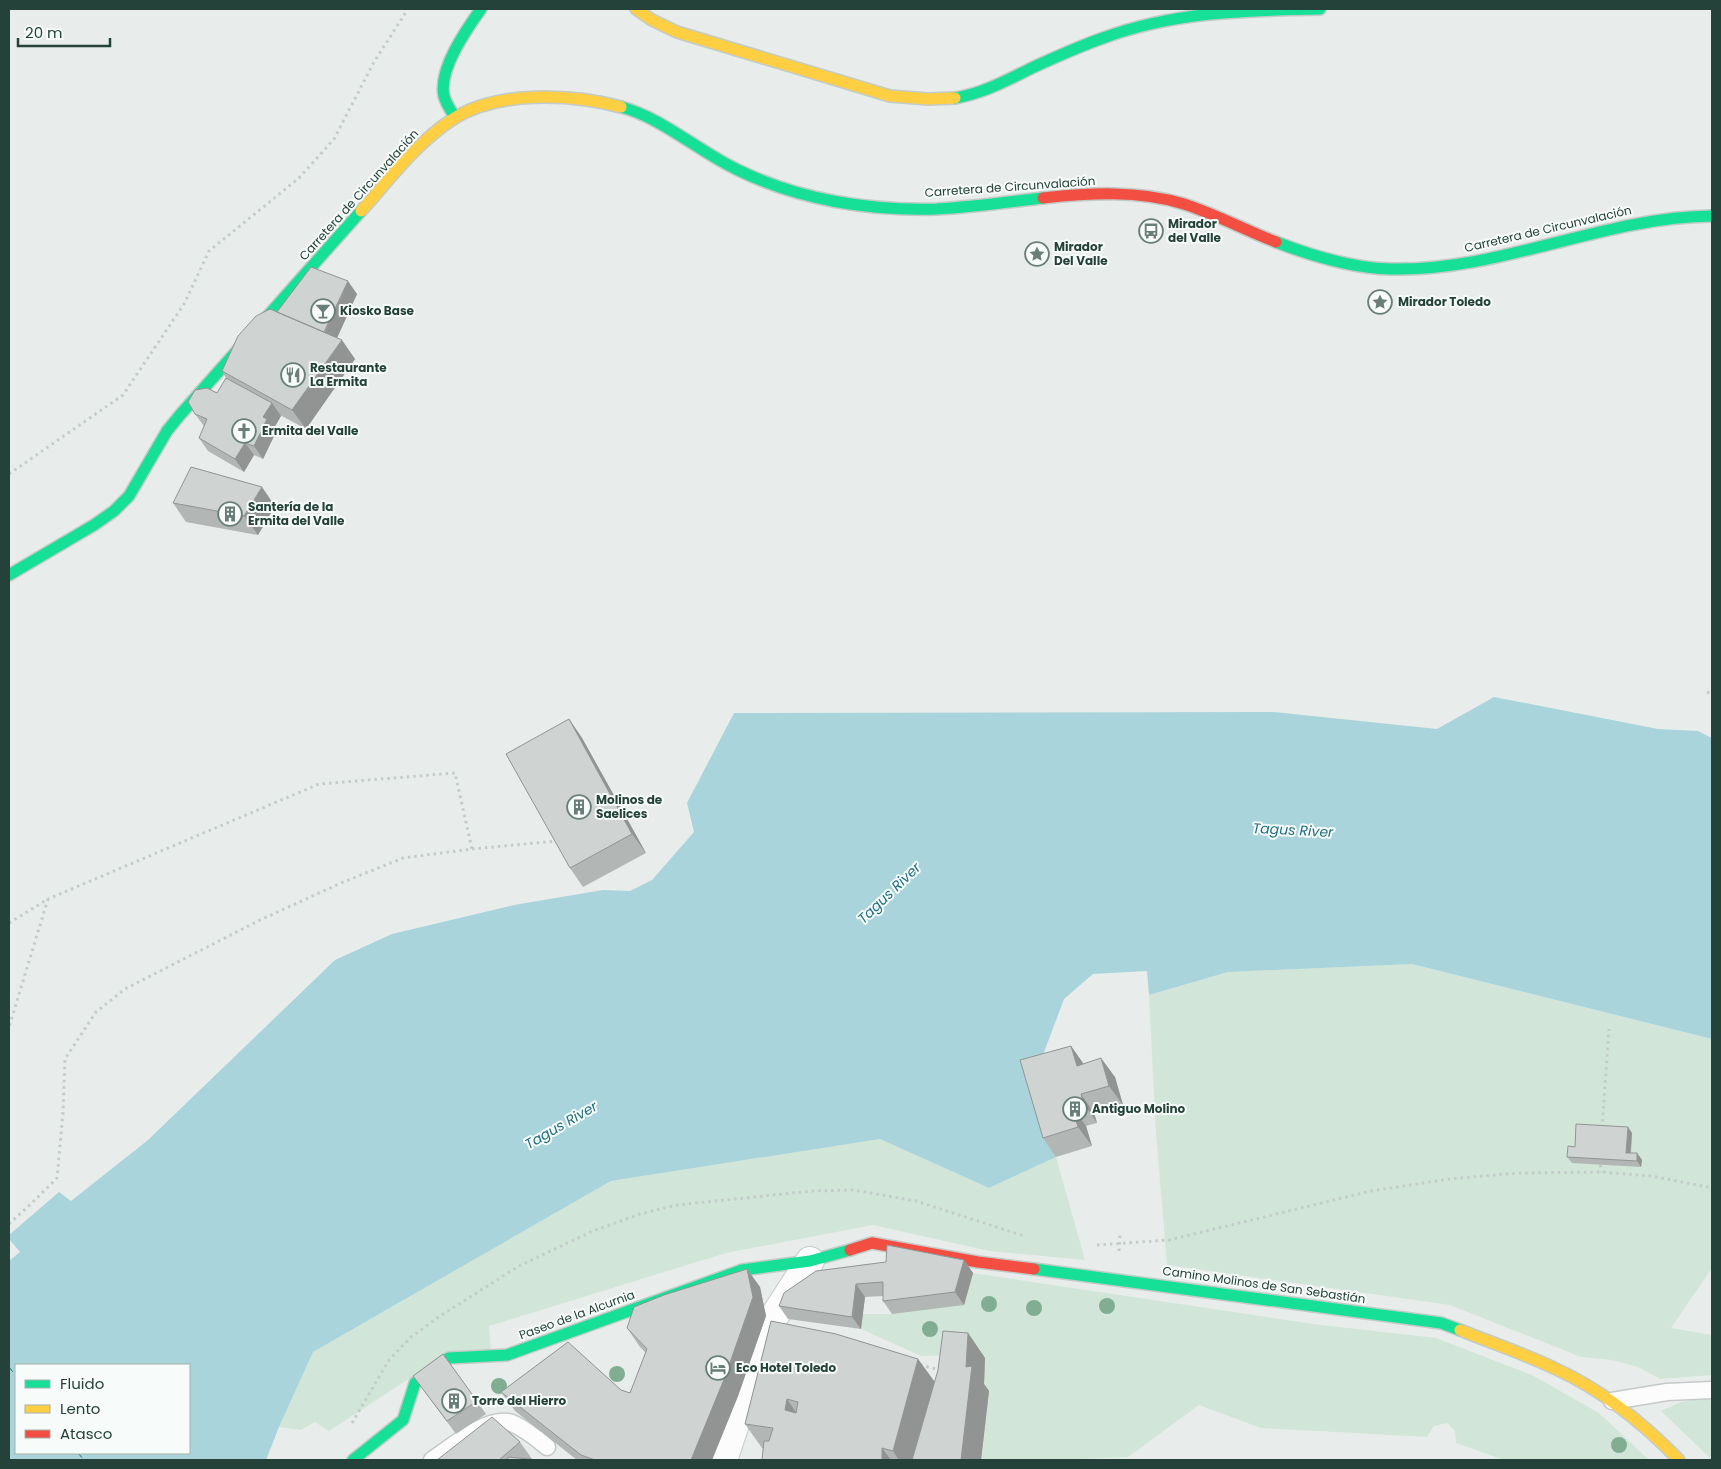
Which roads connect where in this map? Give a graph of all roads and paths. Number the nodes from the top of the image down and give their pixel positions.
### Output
1 (408, 9) edge
2 (481, 9) edge
3 (636, 9) edge
4 (1320, 9) edge
5 (455, 117) junction
6 (1712, 216) edge
7 (9, 474) edge
8 (9, 575) edge
9 (1707, 692) dead end
10 (1712, 694) edge
11 (557, 840) edge
12 (472, 849) junction
13 (48, 899) junction
14 (9, 923) edge
15 (9, 1027) edge
16 (1609, 1029) dead end
17 (1602, 1132) edge
18 (1600, 1165) edge
19 (1602, 1172) junction
20 (1712, 1188) edge
21 (9, 1224) edge
22 (1033, 1239) dead end
23 (1095, 1246) dead end
24 (810, 1261) junction
25 (916, 1364) edge
26 (943, 1370) edge
27 (1712, 1390) edge
28 (1612, 1401) junction
29 (547, 1447) edge
30 (363, 1452) junction
31 (353, 1460) edge
32 (432, 1460) edge
33 (724, 1460) edge
34 (1679, 1460) edge

1 - 7 path
2 - 5 street
3 - 4 street
5 - 6 street, Carretera de Circunvalación
5 - 8 street, Carretera de Circunvalación
9 - 10 path
11 - 12 path
12 - 13 path
12 - 21 path
13 - 14 path
13 - 15 path
16 - 17 path
18 - 19 path
19 - 20 path
19 - 23 path
22 - 30 path
24 - 28 street, Camino Molinos de San Sebastián
24 - 30 street, Paseo de la Alcurnia
24 - 33 street
25 - 26 path
27 - 28 lane
28 - 34 street, Camino Molinos de San Sebastián
29 - 32 lane
30 - 31 street

